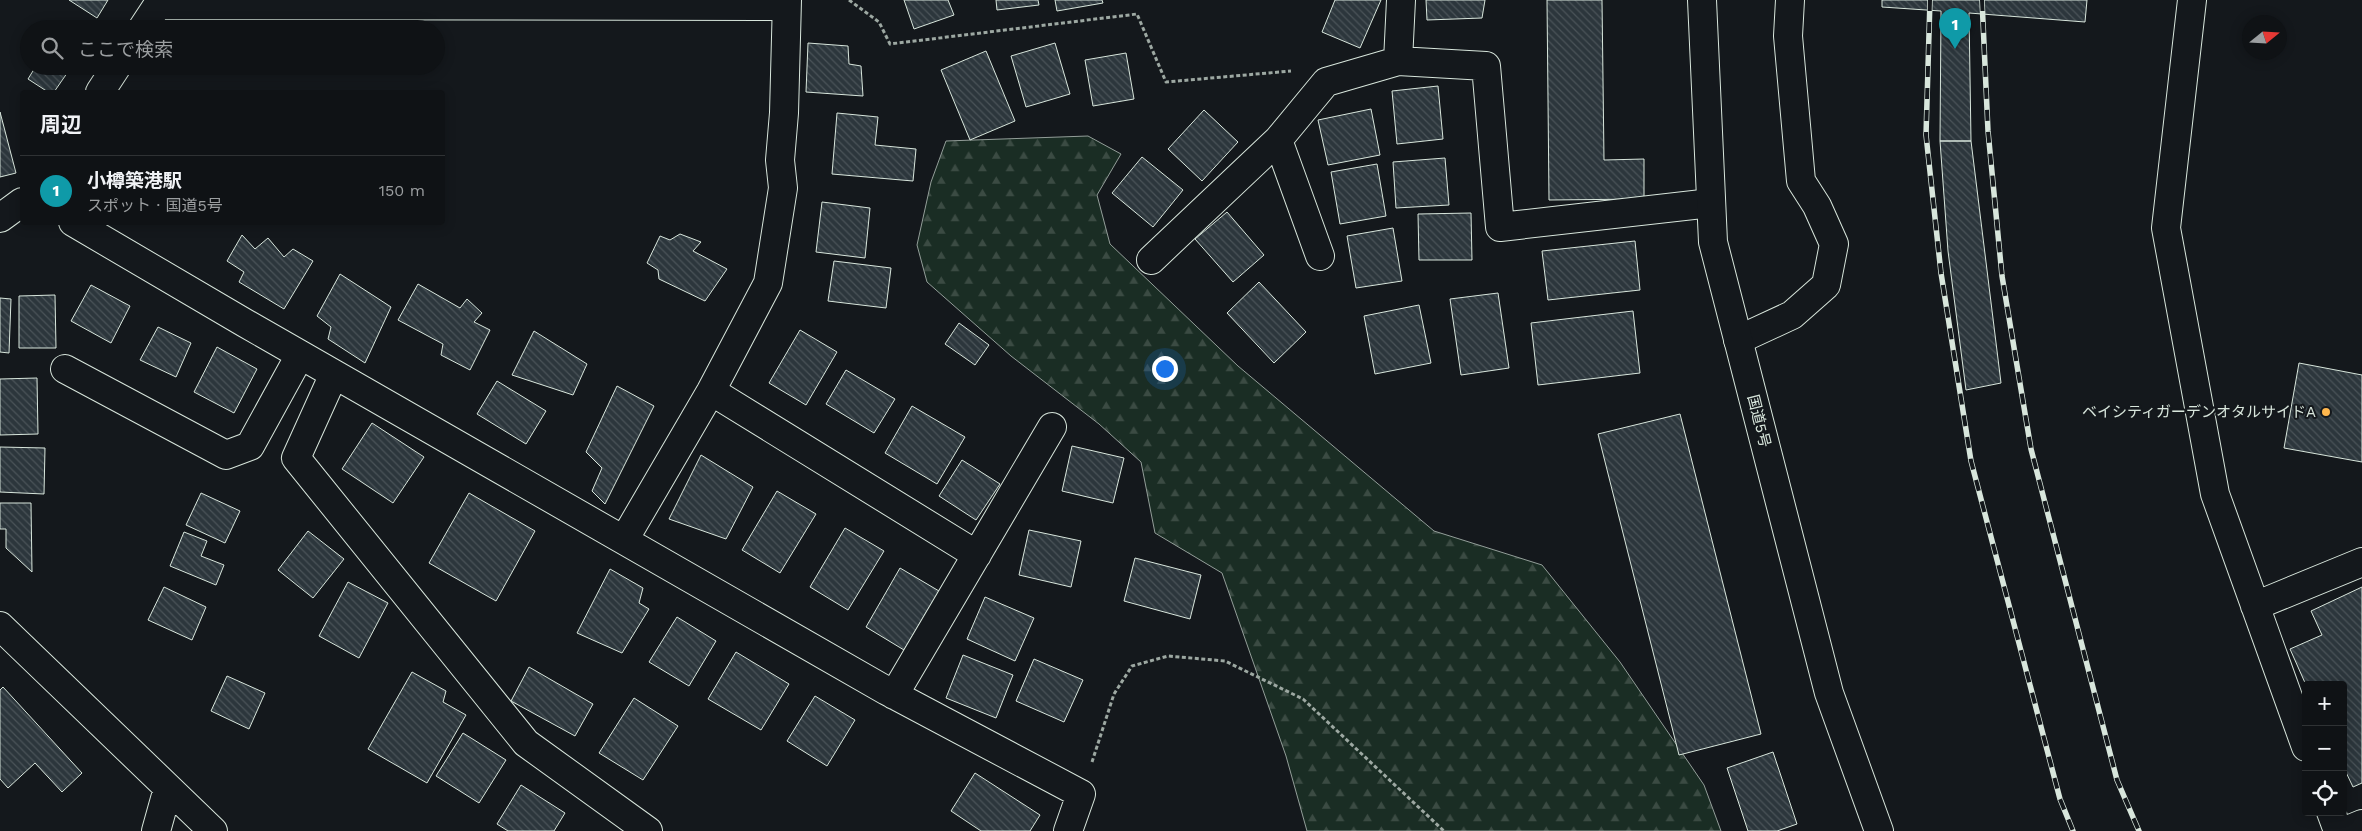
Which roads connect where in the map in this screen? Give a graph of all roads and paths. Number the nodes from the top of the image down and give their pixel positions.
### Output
1 (850, 0) edge
2 (1401, 0) edge
3 (1702, 0) edge
4 (1790, 0) edge
5 (2192, 0) edge
6 (160, 2) edge
7 (787, 3) edge
8 (148, 20) edge
9 (1398, 61) junction
10 (111, 75) edge
11 (1326, 82) junction
12 (101, 90) edge
13 (1278, 140) junction
14 (20, 203) edge
15 (1711, 203) junction
16 (0, 218) edge
17 (78, 225) edge
18 (1320, 256) dead end
19 (1152, 260) dead end
20 (1738, 340) junction
21 (300, 355) junction
22 (65, 368) dead end
23 (334, 374) junction
24 (711, 391) junction
25 (1052, 427) dead end
26 (624, 540) junction
27 (977, 554) junction
28 (2362, 562) edge
29 (2255, 606) junction
30 (0, 626) edge
31 (894, 695) junction
32 (2302, 736) edge
33 (168, 788) junction
34 (1082, 794) junction
35 (2332, 816) edge
36 (2362, 824) edge
37 (156, 831) edge
38 (213, 831) edge
39 (648, 831) edge
40 (1068, 831) edge
41 (1444, 831) edge
42 (1879, 831) edge
43 (2338, 831) edge
44 (2345, 831) edge

1 - 11 path
2 - 9 main road
3 - 15 main road, 国道5号
4 - 20 main road
5 - 29 main road
6 - 7 main road
6 - 8 main road
7 - 24 main road
9 - 11 main road
9 - 15 main road
10 - 12 main road
11 - 13 main road
13 - 18 main road
13 - 19 main road
14 - 16 main road
15 - 20 main road, 国道5号
17 - 21 main road
20 - 42 main road, 国道5号
21 - 22 main road
21 - 23 main road
23 - 26 main road
23 - 39 main road
24 - 26 main road
24 - 27 main road
25 - 27 main road
26 - 31 main road
27 - 31 main road
28 - 29 main road
29 - 32 main road
30 - 33 main road
31 - 34 main road
33 - 37 main road
33 - 38 main road
34 - 40 main road
34 - 41 path
35 - 43 main road
36 - 44 main road

